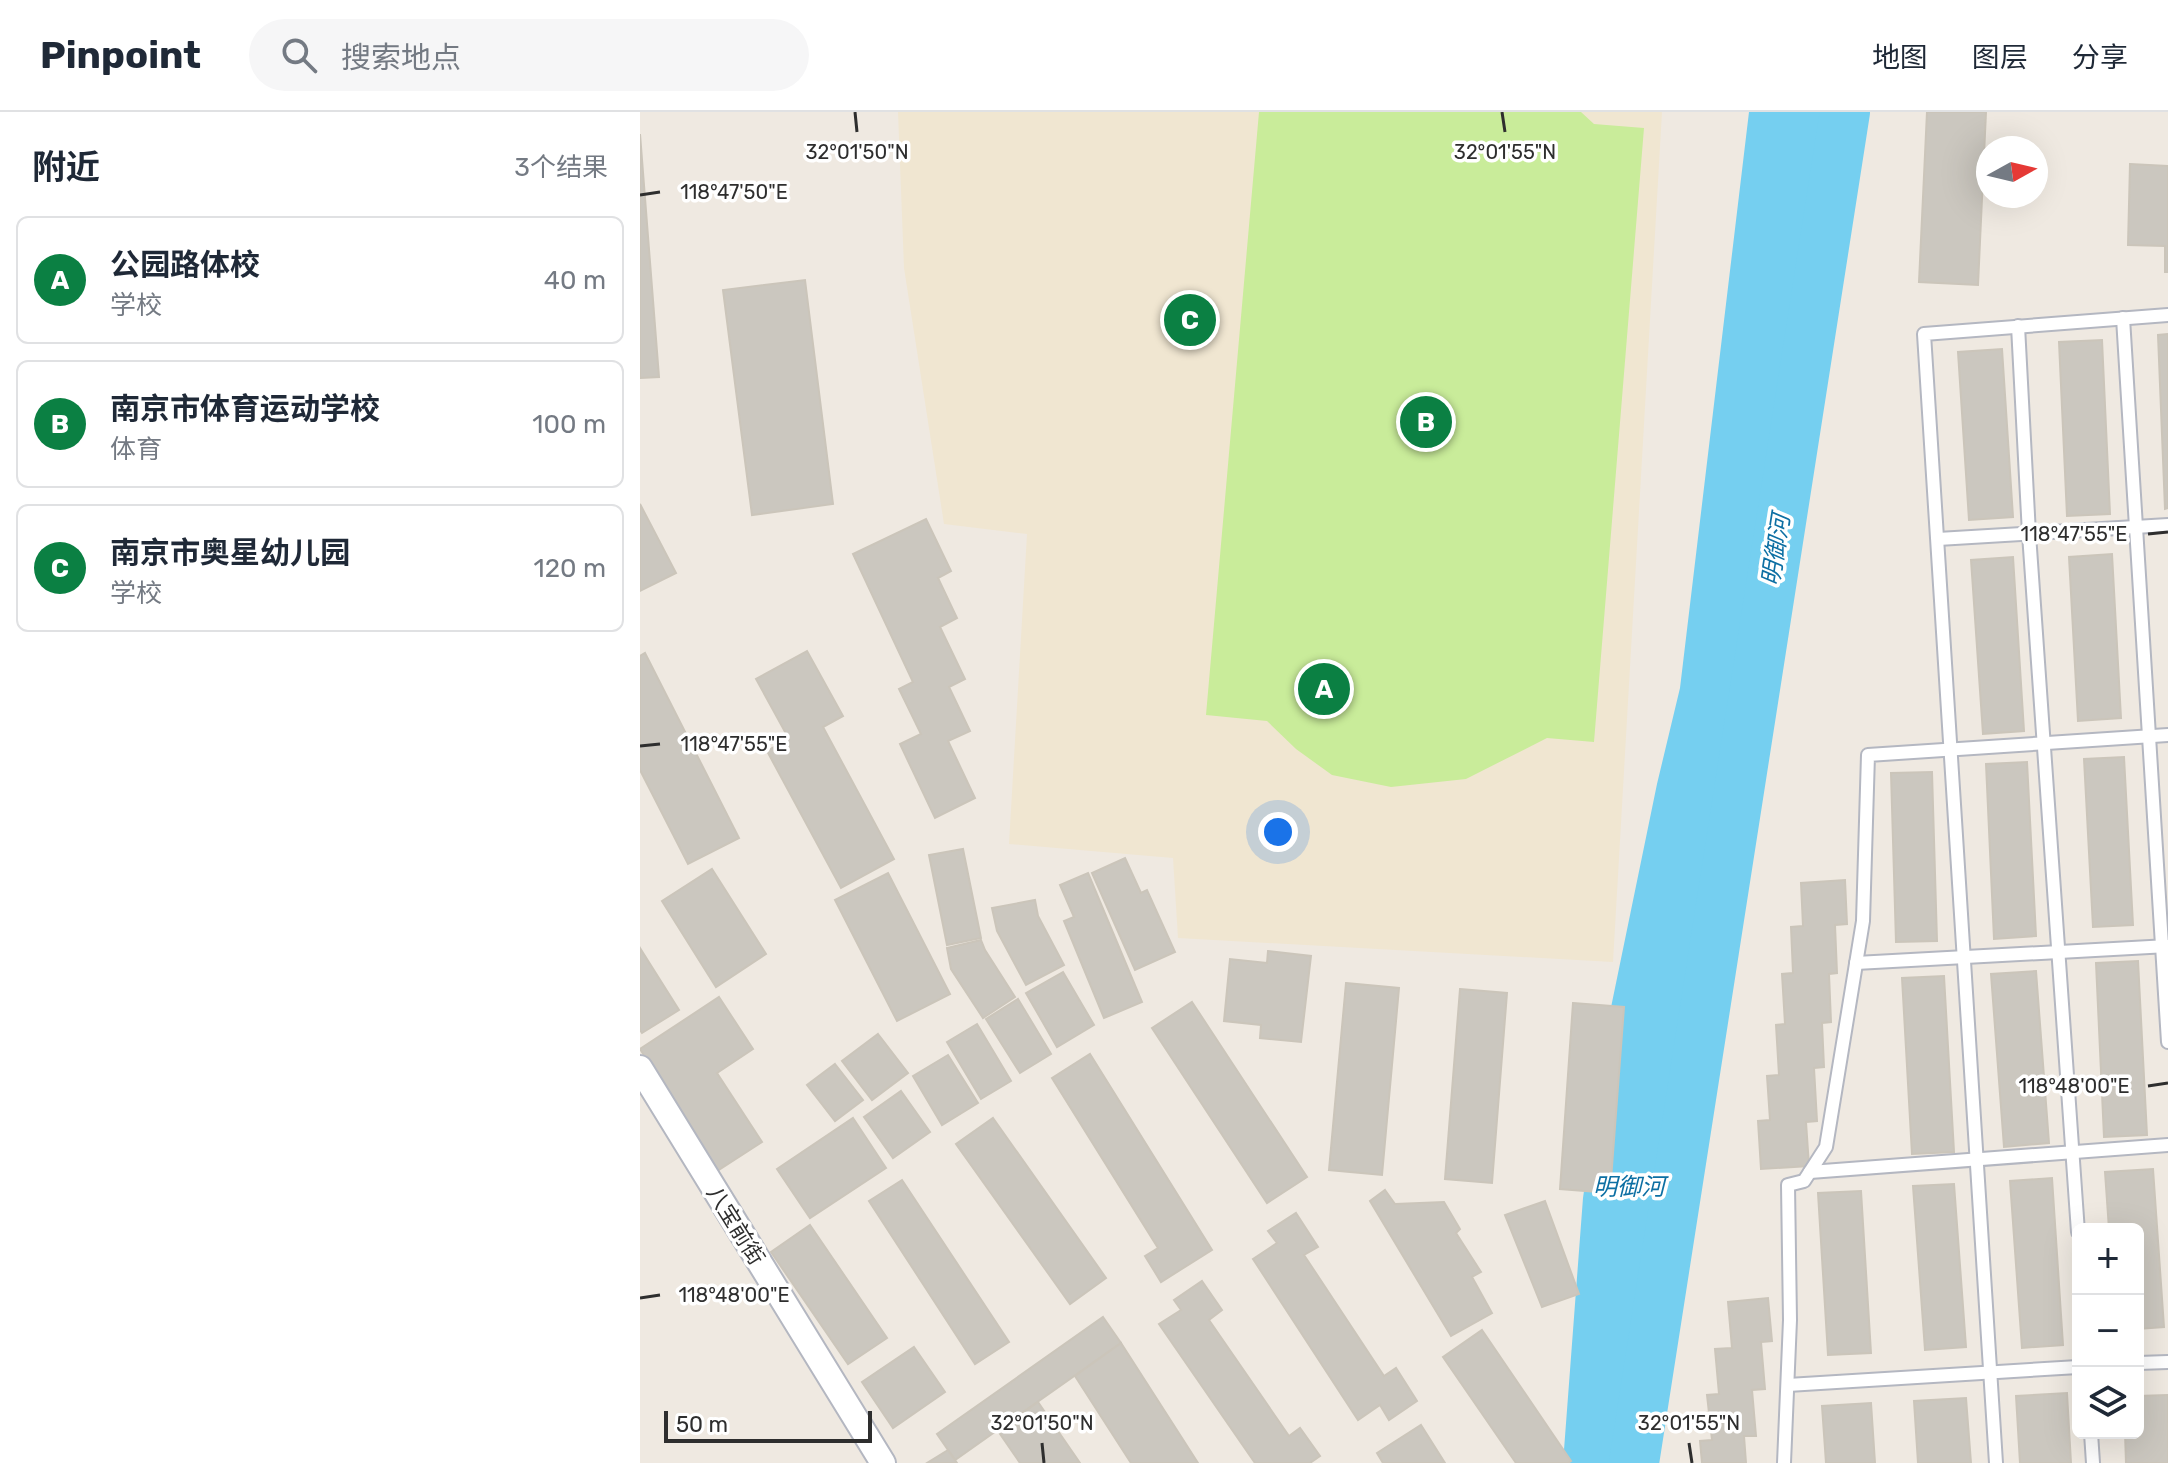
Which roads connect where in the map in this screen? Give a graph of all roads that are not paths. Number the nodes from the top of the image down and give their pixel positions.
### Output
1 (2168, 315) edge
2 (2123, 318) junction
3 (2018, 326) junction
4 (2168, 525) edge
5 (2136, 527) junction
6 (2029, 534) junction
7 (1938, 539) junction
8 (2168, 735) edge
9 (2149, 736) junction
10 (2044, 744) junction
11 (1951, 750) junction
12 (2165, 946) edge
13 (2059, 952) junction
14 (1964, 957) junction
15 (1856, 963) junction
16 (2168, 1042) edge
17 (640, 1068) edge
18 (2168, 1145) edge
19 (2073, 1152) junction
20 (1977, 1160) junction
21 (1810, 1172) junction
22 (2077, 1223) edge
23 (2168, 1362) edge
24 (2144, 1363) edge
25 (2072, 1367) edge
26 (1991, 1372) junction
27 (1788, 1385) junction
28 (2091, 1439) edge
29 (883, 1463) edge
30 (1784, 1463) edge
31 (1996, 1463) edge
32 (2093, 1463) edge

1 - 2 lane
2 - 3 lane
2 - 5 lane
3 - 6 lane
3 - 7 lane
4 - 5 lane
5 - 6 lane
5 - 9 lane
6 - 7 lane
6 - 10 lane
7 - 11 lane
8 - 9 lane
9 - 10 lane
9 - 12 lane
10 - 11 lane
10 - 13 lane
11 - 14 lane
11 - 15 lane
12 - 13 lane
12 - 16 lane
13 - 14 lane
13 - 19 lane
14 - 15 lane
14 - 20 lane
15 - 21 lane
17 - 29 street, 八宝前街
18 - 19 lane
19 - 20 lane
19 - 22 lane
20 - 21 lane
20 - 26 lane
21 - 27 lane
23 - 24 lane
25 - 26 lane
26 - 27 lane
26 - 31 lane
27 - 30 lane
28 - 32 lane

